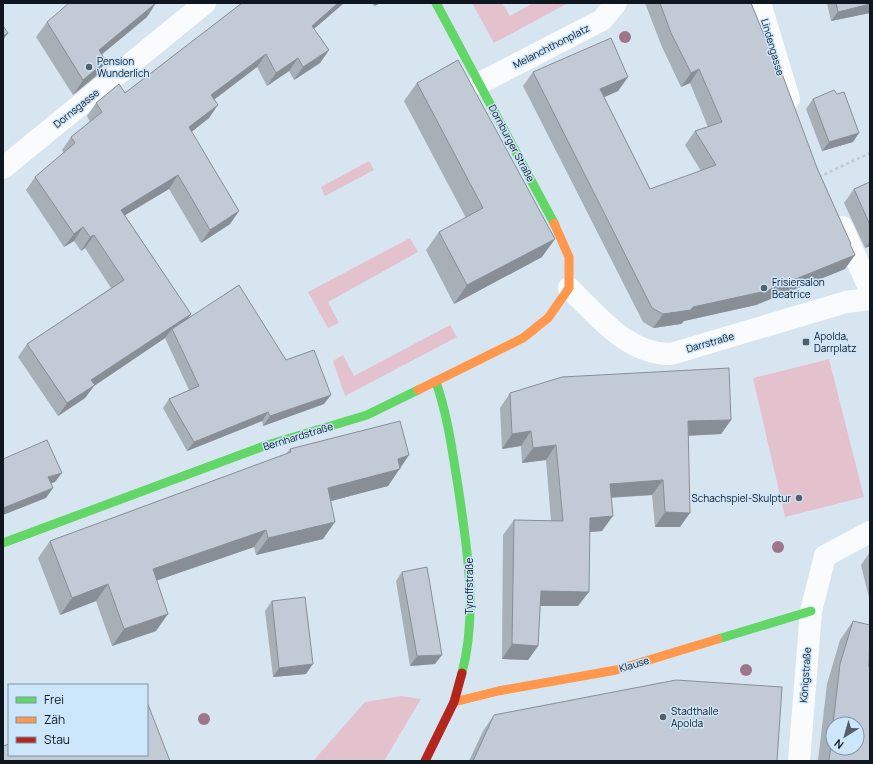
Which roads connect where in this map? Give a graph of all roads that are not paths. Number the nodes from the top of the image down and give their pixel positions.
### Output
1 (205, 3) edge
2 (436, 3) edge
3 (616, 3) edge
4 (760, 3) edge
5 (480, 83) junction
6 (796, 119) edge
7 (3, 168) edge
8 (819, 177) edge
9 (569, 288) junction
10 (870, 290) edge
11 (870, 300) edge
12 (436, 382) junction
13 (870, 532) edge
14 (3, 543) edge
15 (811, 611) junction
16 (454, 702) junction
17 (425, 761) edge
18 (800, 761) edge

1 - 7 street, Dornsgasse
2 - 5 street, Dornburger Straße
3 - 5 street, Melanchthonplatz
4 - 6 street, Lindengasse
5 - 9 street, Dornburger Straße
8 - 10 street
9 - 11 street, Darrstraße
9 - 12 street, Bernhardstraße
12 - 14 street, Bernhardstraße
12 - 16 street, Tyroffstraße
13 - 15 street, Königstraße
15 - 16 street, Klause
15 - 18 street, Königstraße
16 - 17 street, Tyroffstraße

